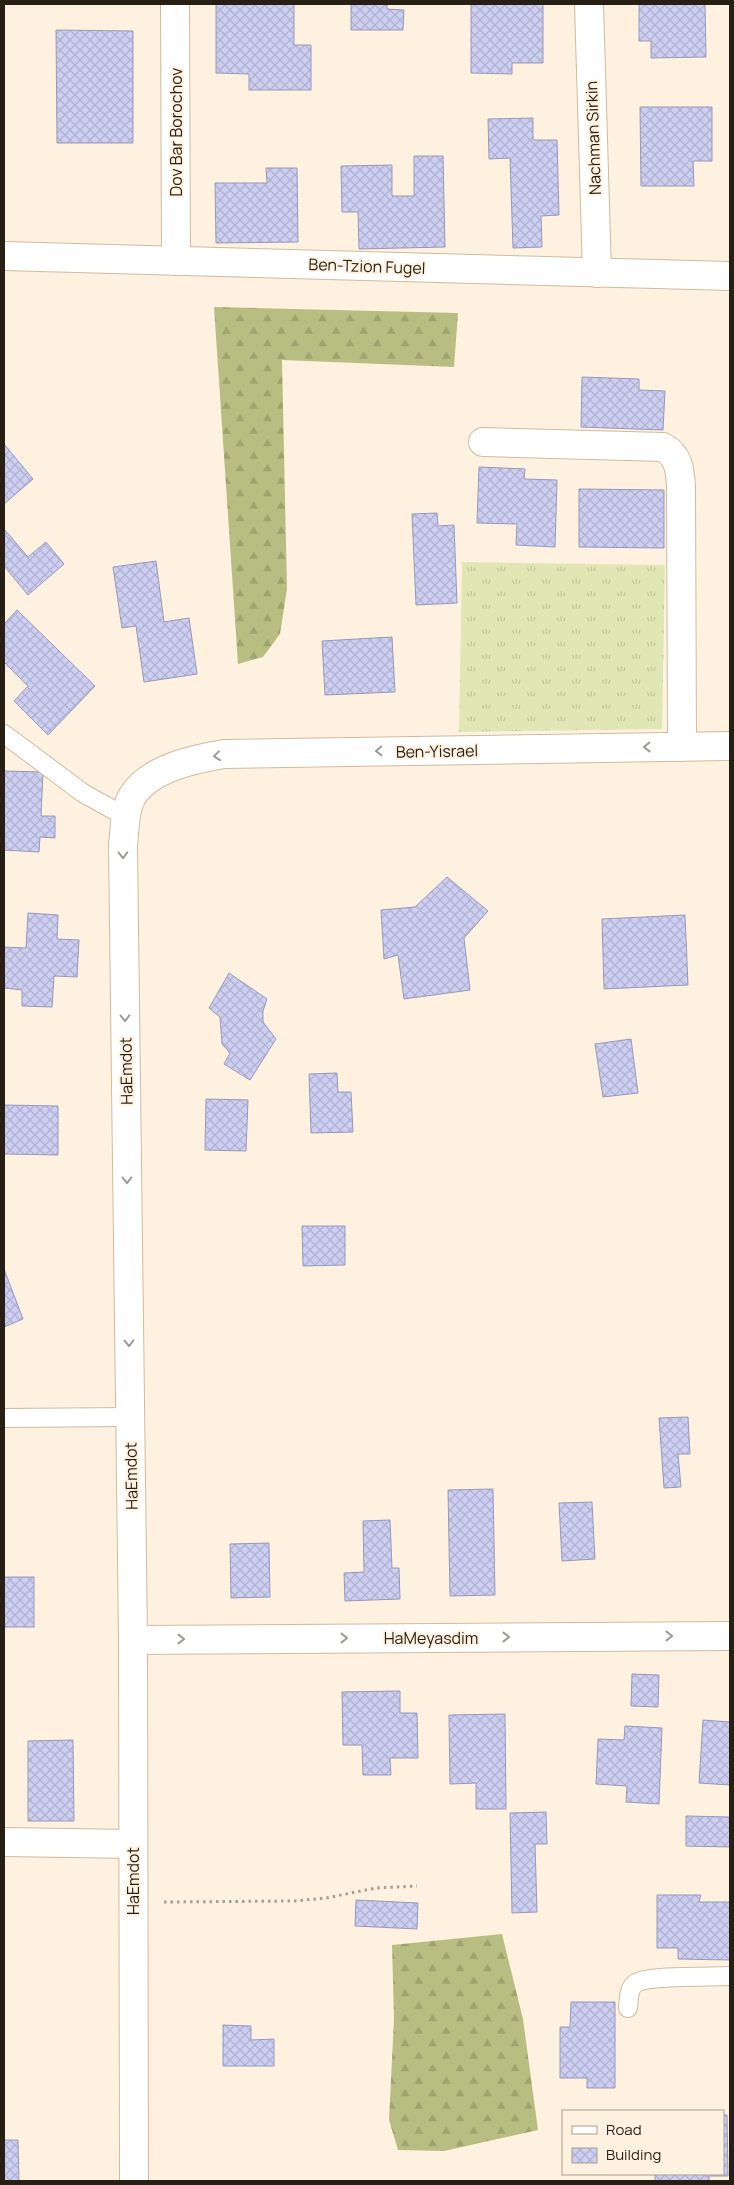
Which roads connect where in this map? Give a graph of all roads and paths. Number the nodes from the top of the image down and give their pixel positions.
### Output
1 (175, 4) edge
2 (590, 4) edge
3 (4, 256) edge
4 (176, 261) junction
5 (597, 273) junction
6 (730, 276) edge
7 (483, 442) dead end
8 (4, 734) edge
9 (730, 746) edge
10 (682, 747) junction
11 (149, 780) joint
12 (126, 817) junction
13 (130, 1417) junction
14 (4, 1418) edge
15 (730, 1636) edge
16 (133, 1640) junction
17 (4, 1842) edge
18 (133, 1844) junction
19 (417, 1886) dead end
20 (133, 1902) junction
21 (730, 1976) edge
22 (628, 2008) dead end
23 (134, 2181) edge

1 - 4 street, Dov Bar Borochov
2 - 5 street, Nachman Sirkin
3 - 4 street, Ben-Tzion Fugel
4 - 5 street, Ben-Tzion Fugel
5 - 6 street, Ben-Tzion Fugel
7 - 10 street
8 - 12 lane
9 - 10 street, Ben-Yisrael
10 -> 11 street, Ben-Yisrael
11 - 12 street, HaEmdot
12 -> 13 street, HaEmdot
13 - 14 lane
13 - 16 street, HaEmdot
16 -> 15 street, HaMeyasdim
16 - 18 street, HaEmdot
17 - 18 street
18 - 20 street, HaEmdot
19 - 20 path
20 - 23 street, HaEmdot
21 - 22 lane

